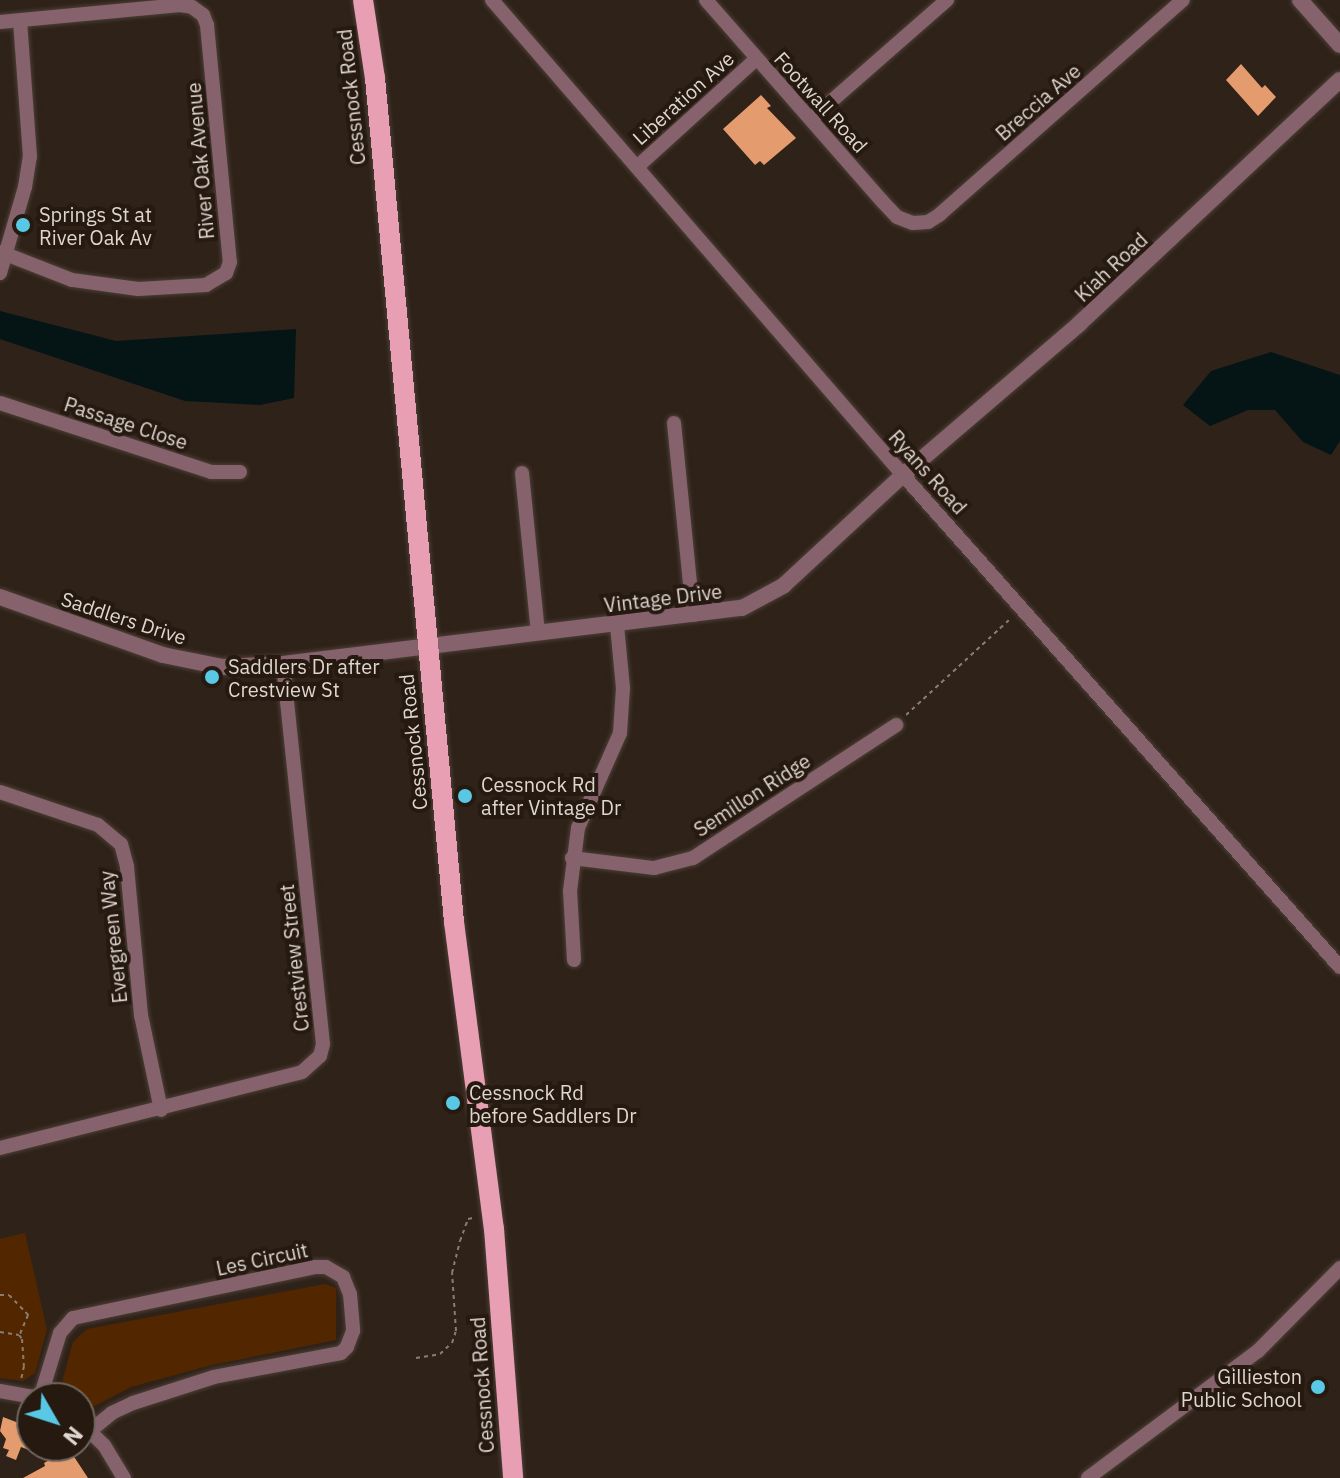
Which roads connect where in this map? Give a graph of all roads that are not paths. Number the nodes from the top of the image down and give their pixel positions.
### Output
1 (363, 0) edge
2 (492, 0) edge
3 (706, 0) edge
4 (947, 0) edge
5 (1183, 0) edge
6 (1300, 0) edge
7 (20, 20) junction
8 (0, 22) edge
9 (1340, 45) edge
10 (756, 59) junction
11 (1340, 80) edge
12 (811, 119) junction
13 (637, 167) junction
14 (913, 223) joint
15 (2, 253) edge
16 (0, 273) edge
17 (0, 403) edge
18 (674, 423) dead end
19 (240, 472) dead end
20 (522, 473) dead end
21 (903, 475) junction
22 (0, 597) edge
23 (693, 615) junction
24 (617, 626) junction
25 (538, 632) junction
26 (427, 645) junction
27 (283, 664) junction
28 (896, 725) road end
29 (0, 792) edge
30 (572, 858) junction
31 (574, 960) dead end
32 (1340, 967) edge
33 (161, 1110) junction
34 (0, 1148) edge
35 (1340, 1268) edge
36 (44, 1382) edge
37 (96, 1421) edge
38 (96, 1440) edge
39 (124, 1478) edge
40 (513, 1478) edge
41 (1088, 1478) edge

1 - 26 main road, Cessnock Road
2 - 13 street, Ryans Road
3 - 10 street, Footwall Road
4 - 12 street
5 - 14 street, Breccia Ave
6 - 9 street
7 - 8 street, River Oak Avenue
7 - 15 street
7 - 15 street, River Oak Avenue
10 - 12 street, Footwall Road
10 - 13 street, Liberation Ave
11 - 21 street, Kiah Road
12 - 14 street, Footwall Road
13 - 21 street, Ryans Road
15 - 16 street
17 - 19 street, Passage Close
18 - 23 street
20 - 25 street
21 - 23 street, Vintage Drive
21 - 32 street, Ryans Road
22 - 27 street, Saddlers Drive
23 - 24 street, Vintage Drive
24 - 25 street, Vintage Drive
24 - 30 street
25 - 26 street, Vintage Drive
26 - 27 street, Saddlers Drive
26 - 40 main road, Cessnock Road
27 - 33 street, Crestview Street
28 - 30 street, Semillon Ridge
29 - 33 street, Evergreen Way
30 - 31 street
33 - 34 street, Crestview Street
35 - 41 street
36 - 37 street, Les Circuit
38 - 39 street

